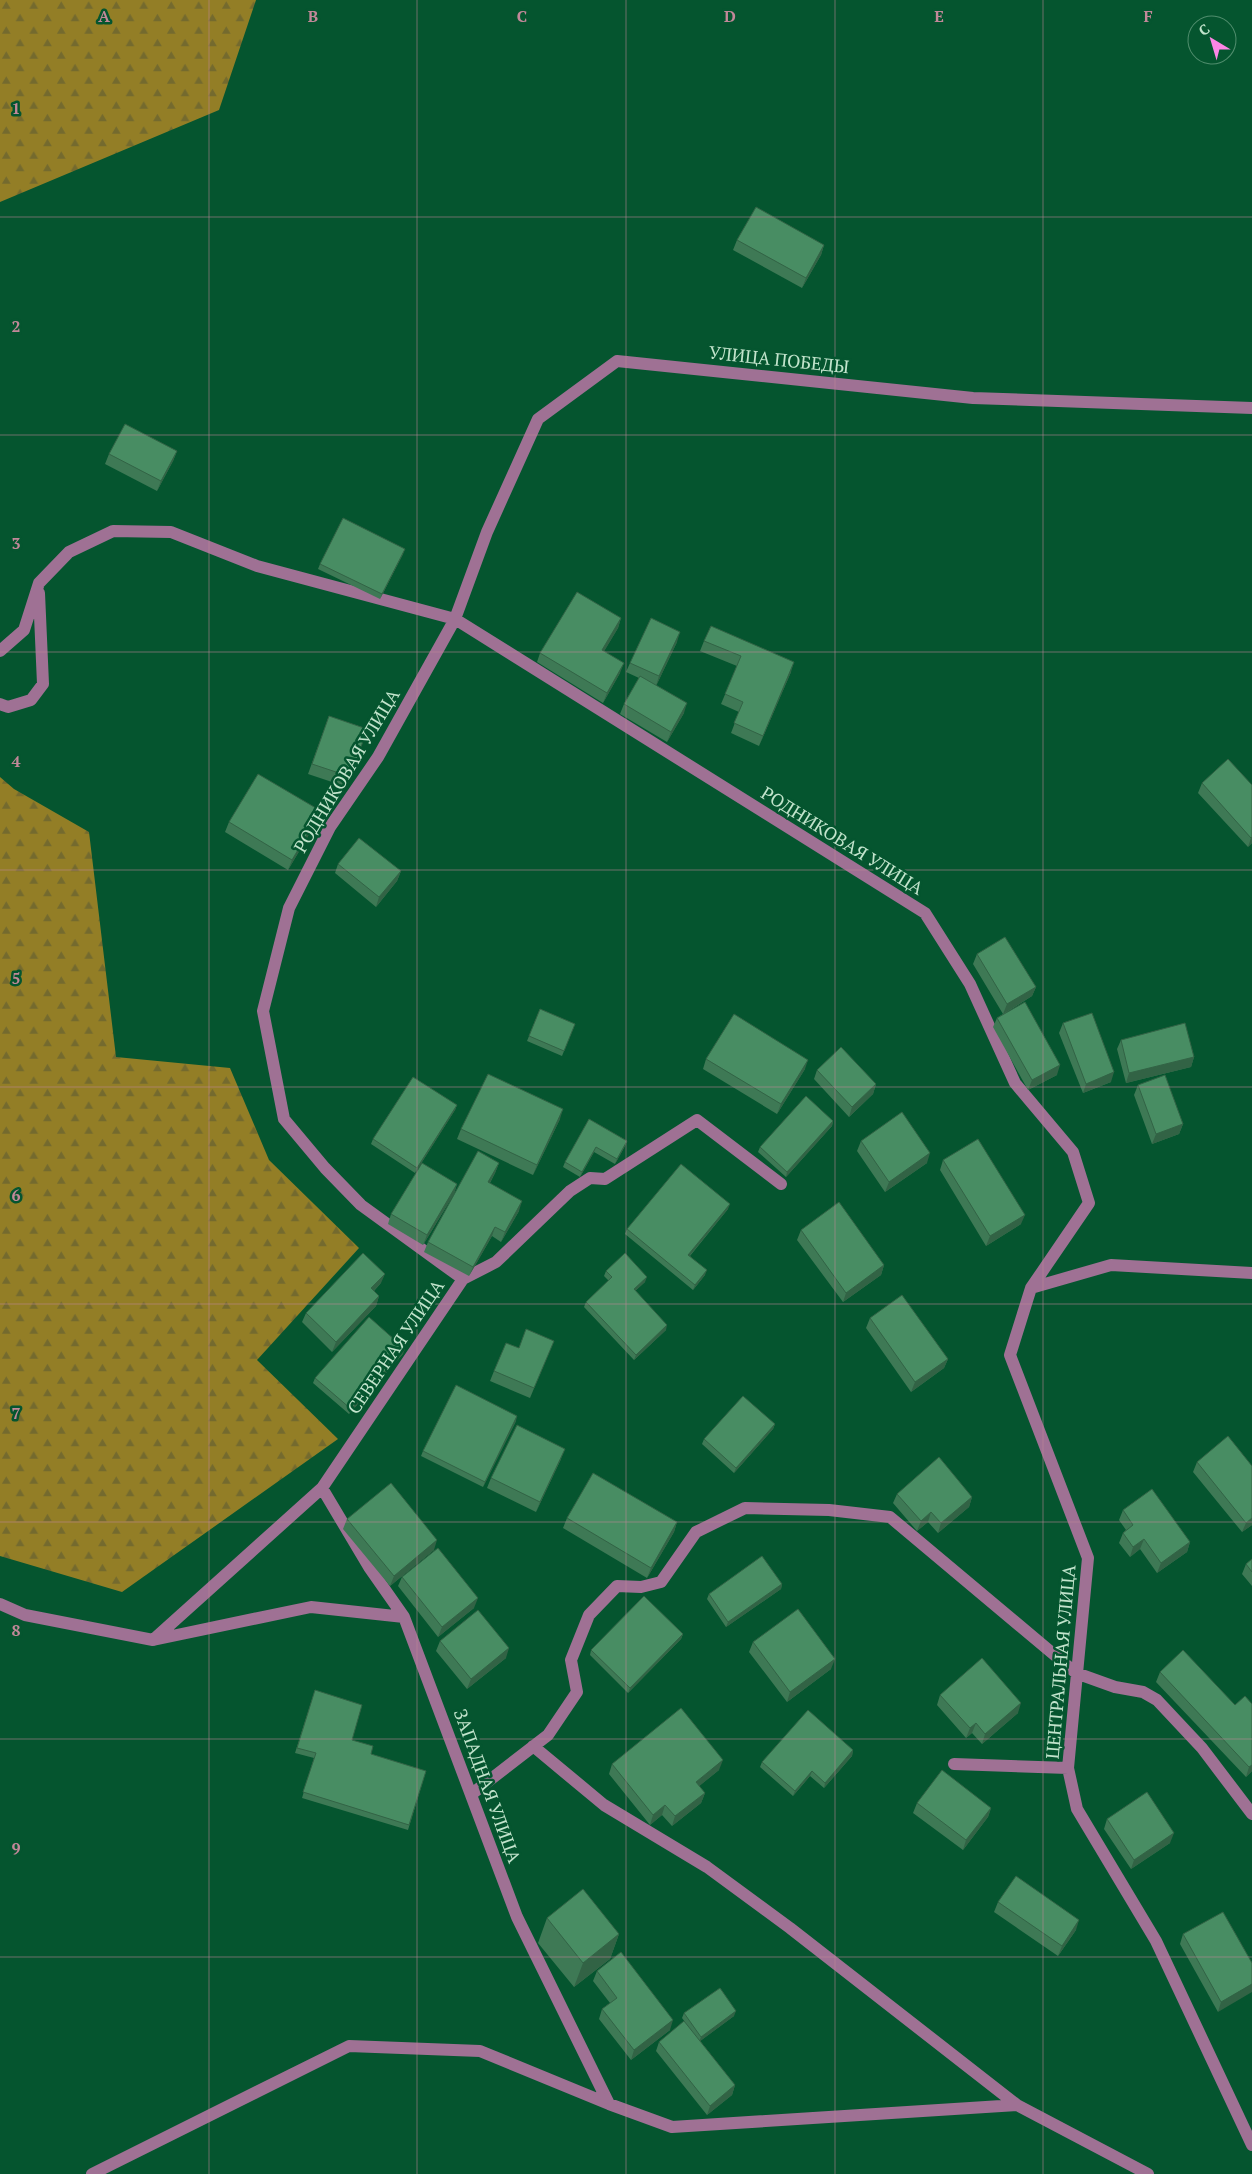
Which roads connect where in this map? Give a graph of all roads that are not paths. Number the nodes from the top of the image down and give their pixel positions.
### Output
1 (1252, 408) edge
2 (39, 583) junction
3 (455, 619) junction
4 (0, 650) edge
5 (0, 704) edge
6 (781, 1184) dead end
7 (1090, 1203) joint
8 (1252, 1273) edge
9 (463, 1279) junction
10 (1031, 1288) junction
11 (322, 1488) junction
12 (0, 1604) edge
13 (404, 1616) junction
14 (153, 1640) junction
15 (1076, 1673) junction
16 (533, 1746) junction
17 (954, 1764) dead end
18 (1068, 1768) junction
19 (472, 1794) junction
20 (1252, 1814) edge
21 (609, 2104) junction
22 (1017, 2105) junction
23 (1252, 2145) edge
24 (92, 2174) edge
25 (1148, 2174) edge

1 - 3 street, УЛИЦА ПОБЕДЫ
2 - 3 street, РОДНИКОВАЯ УЛИЦА
2 - 4 street, РОДНИКОВАЯ УЛИЦА
2 - 5 street
3 - 7 street, РОДНИКОВАЯ УЛИЦА
3 - 9 street, РОДНИКОВАЯ УЛИЦА
6 - 9 street, СЕВЕРНАЯ УЛИЦА
7 - 10 street, ЦЕНТРАЛЬНАЯ УЛИЦА
8 - 10 street
9 - 11 street, СЕВЕРНАЯ УЛИЦА
10 - 15 street, ЦЕНТРАЛЬНАЯ УЛИЦА
11 - 13 street, ЗАПАДНАЯ УЛИЦА
11 - 14 street, СЕВЕРНАЯ УЛИЦА
12 - 14 street
13 - 14 street
13 - 19 street, ЗАПАДНАЯ УЛИЦА
15 - 16 street
15 - 18 street, ЦЕНТРАЛЬНАЯ УЛИЦА
15 - 20 street
16 - 19 street
16 - 22 street
17 - 18 street
18 - 23 street, ЦЕНТРАЛЬНАЯ УЛИЦА
19 - 21 street, ЗАПАДНАЯ УЛИЦА
21 - 22 street
21 - 24 street
22 - 25 street

